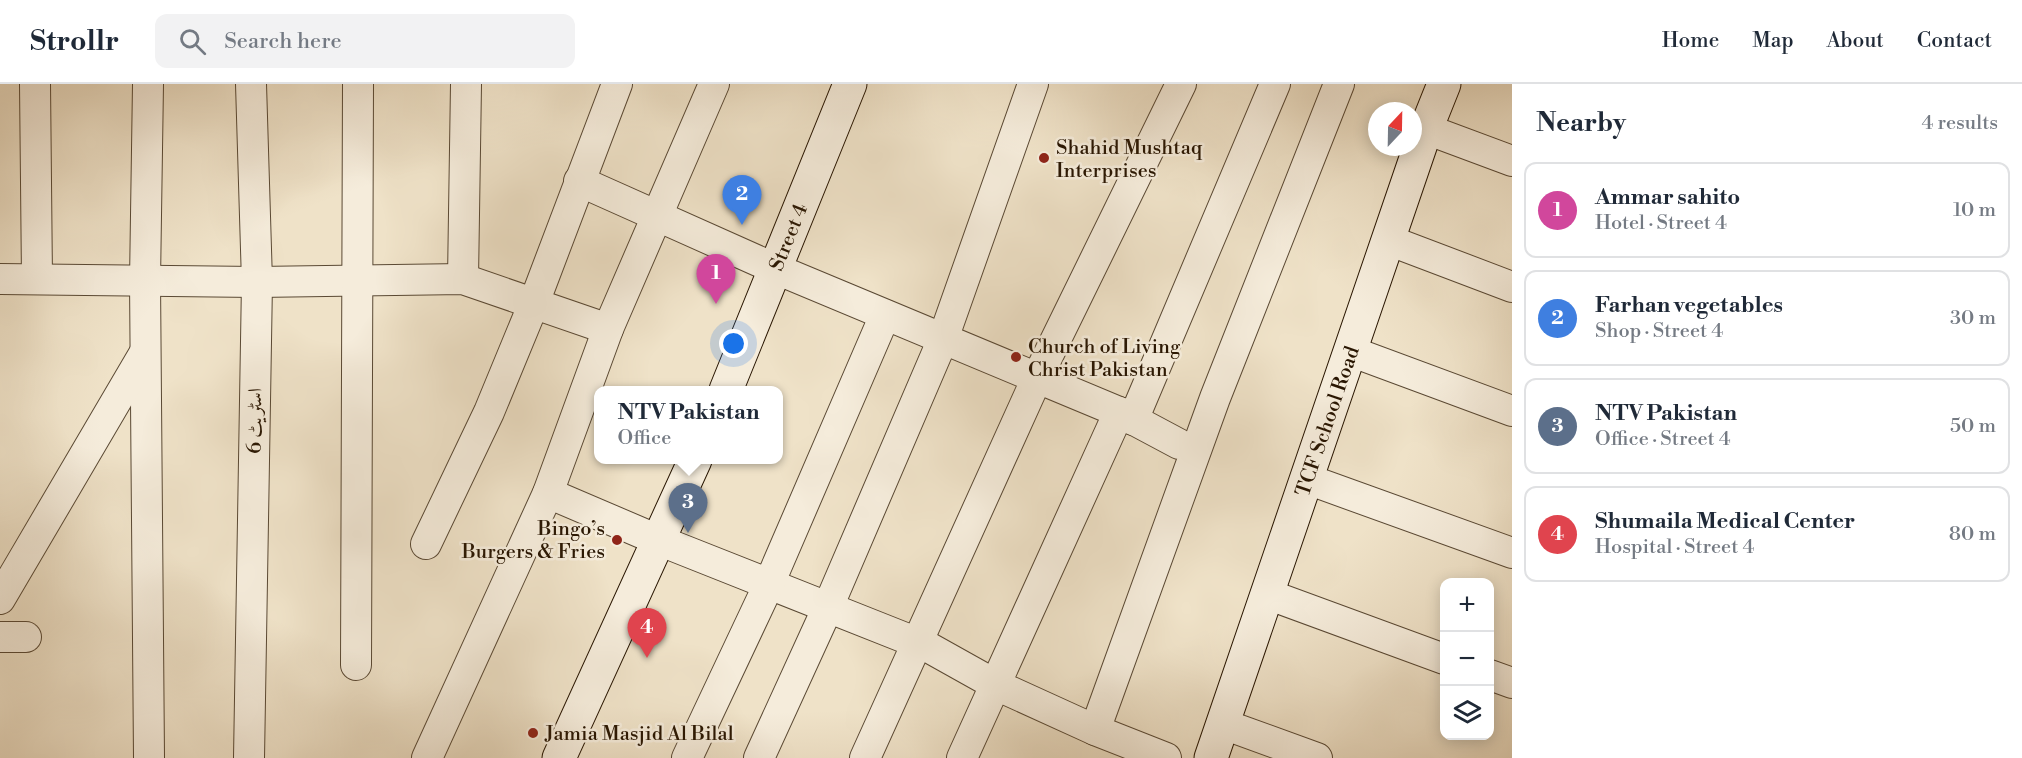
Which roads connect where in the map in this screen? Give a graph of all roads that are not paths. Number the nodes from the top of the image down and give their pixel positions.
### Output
1 (35, 84) edge
2 (148, 84) edge
3 (251, 84) edge
4 (358, 84) edge
5 (466, 84) edge
6 (617, 84) edge
7 (714, 84) edge
8 (850, 84) edge
9 (1033, 84) edge
10 (1181, 84) edge
11 (1275, 84) edge
12 (1339, 84) edge
13 (1444, 84) edge
14 (1426, 129) junction
15 (1512, 160) edge
16 (579, 181) junction
17 (657, 215) junction
18 (1388, 240) junction
19 (776, 269) junction
20 (0, 279) edge
21 (37, 279) junction
22 (463, 279) junction
23 (145, 281) junction
24 (358, 281) junction
25 (257, 282) junction
26 (1512, 287) edge
27 (534, 303) junction
28 (885, 315) junction
29 (608, 329) junction
30 (943, 339) junction
31 (1350, 351) junction
32 (146, 352) junction
33 (1036, 378) junction
34 (728, 386) edge
35 (1512, 411) edge
36 (1126, 416) junction
37 (1179, 444) dead end
38 (693, 464) edge
39 (1307, 479) junction
40 (548, 494) junction
41 (658, 540) junction
42 (426, 544) dead end
43 (1512, 552) edge
44 (769, 584) junction
45 (1267, 594) junction
46 (0, 599) edge
47 (828, 607) junction
48 (918, 643) junction
49 (1440, 658) edge
50 (356, 665) dead end
51 (1494, 676) edge
52 (1512, 683) edge
53 (996, 685) junction
54 (1223, 724) junction
55 (1095, 730) junction
56 (149, 758) edge
57 (249, 758) edge
58 (427, 758) edge
59 (559, 758) edge
60 (687, 758) edge
61 (759, 758) edge
62 (865, 758) edge
63 (962, 758) edge
64 (1166, 758) edge
65 (1211, 758) edge
66 (1317, 758) edge

1 - 21 street
2 - 23 street
3 - 25 street, اسٹریٹ 6
4 - 24 street
5 - 22 street
6 - 16 street
7 - 17 street
8 - 19 street, Street 4
9 - 30 street
10 - 33 street
11 - 36 street
12 - 55 street
13 - 14 street, TCF School Road
14 - 15 street
14 - 18 street, TCF School Road
16 - 17 street
16 - 27 street
17 - 19 street
17 - 29 street
18 - 26 street
18 - 31 street, TCF School Road
19 - 28 street
19 - 34 street, Street 4
20 - 21 street
21 - 23 street
22 - 24 street
22 - 27 street
23 - 25 street
23 - 32 street
24 - 25 street
24 - 50 street
25 - 57 street, اسٹریٹ 6
27 - 29 street
27 - 42 street
28 - 30 street
28 - 44 street
29 - 40 street
30 - 33 street
30 - 47 street
31 - 35 street
31 - 39 street, TCF School Road
32 - 46 street
32 - 56 street
33 - 36 street
33 - 48 street
36 - 37 street
36 - 53 street
38 - 41 street
39 - 43 street
39 - 45 street, TCF School Road
40 - 41 street
40 - 58 street
41 - 44 street
41 - 59 street
44 - 47 street
44 - 60 street
45 - 49 street
45 - 54 street, TCF School Road
47 - 48 street
47 - 61 street
48 - 53 street
48 - 62 street
51 - 52 street
53 - 55 street
53 - 63 street
54 - 65 street, TCF School Road
54 - 66 street
55 - 64 street

